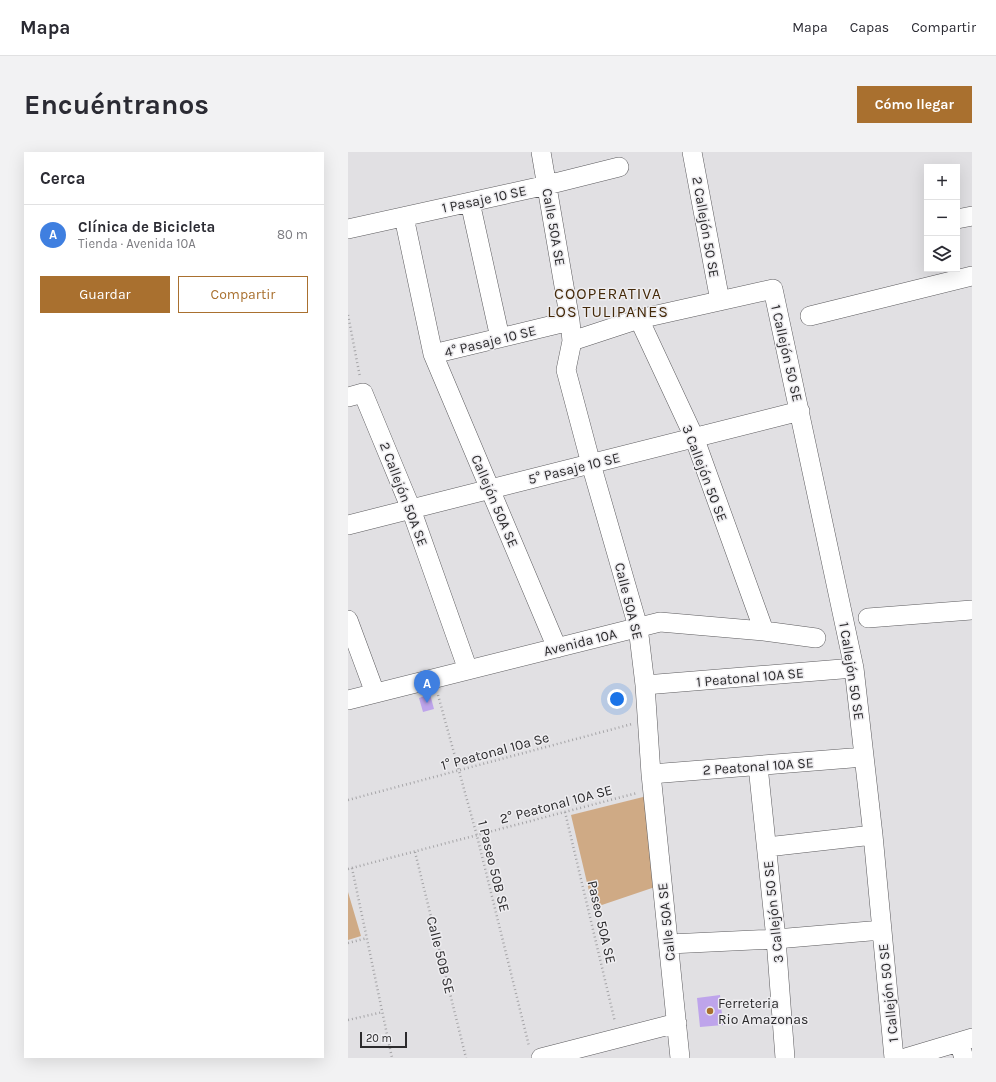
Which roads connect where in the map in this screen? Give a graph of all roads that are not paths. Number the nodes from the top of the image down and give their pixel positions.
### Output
1 (541, 152) edge
2 (692, 152) edge
3 (619, 167) dead end
4 (547, 185) junction
5 (470, 202) junction
6 (972, 216) edge
7 (404, 217) junction
8 (960, 218) edge
9 (348, 229) edge
10 (960, 275) edge
11 (720, 301) junction
12 (810, 316) dead end
13 (639, 319) junction
14 (570, 322) junction
15 (500, 338) junction
16 (572, 341) junction
17 (433, 354) junction
18 (356, 395) edge
19 (800, 410) junction
20 (694, 438) junction
21 (591, 464) junction
22 (490, 489) junction
23 (411, 509) junction
24 (348, 525) edge
25 (972, 610) edge
26 (868, 618) dead end
27 (348, 620) edge
28 (638, 627) junction
29 (764, 631) junction
30 (816, 638) dead end
31 (557, 648) junction
32 (854, 668) junction
33 (468, 670) junction
34 (645, 686) junction
35 (375, 693) junction
36 (348, 700) edge
37 (864, 757) junction
38 (758, 766) junction
39 (652, 782) junction
40 (873, 835) junction
41 (767, 847) junction
42 (882, 930) junction
43 (776, 939) junction
44 (669, 944) junction
45 (677, 1022) junction
46 (965, 1046) edge
47 (596, 1051) edge
48 (535, 1054) edge
49 (680, 1058) edge
50 (785, 1058) edge
51 (894, 1058) edge
52 (905, 1058) edge

1 - 4 street, Calle 50A SE
2 - 11 street, 2 Callejón 50 SE
3 - 4 street, 1 Pasaje 10 SE
4 - 5 street, 1 Pasaje 10 SE
4 - 14 street, Calle 50A SE
5 - 7 street, 1 Pasaje 10 SE
5 - 15 street
6 - 8 street
7 - 9 street, 1 Pasaje 10 SE
7 - 17 street, Callejón 50A SE
10 - 12 street
11 - 13 street
11 - 19 street, 1 Callejón 50 SE
13 - 16 street
13 - 20 street, 3 Callejón 50 SE
14 - 15 street, 4° Pasaje 10 SE
14 - 16 street, Calle 50A SE
15 - 17 street, 4° Pasaje 10 SE
16 - 21 street, Calle 50A SE
17 - 22 street, Callejón 50A SE
18 - 23 street, 2 Callejón 50A SE
19 - 20 street, 5° Pasaje 10 SE
19 - 32 street, 1 Callejón 50 SE
20 - 21 street, 5° Pasaje 10 SE
20 - 29 street, 3 Callejón 50 SE
21 - 22 street, 5° Pasaje 10 SE
21 - 28 street, Calle 50A SE
22 - 23 street, 5° Pasaje 10 SE
22 - 31 street, Callejón 50A SE
23 - 24 street, 5° Pasaje 10 SE
23 - 33 street, 2 Callejón 50A SE
25 - 26 street
27 - 35 street
28 - 29 street, Avenida 10A
28 - 31 street, Avenida 10A
28 - 34 street, Calle 50A SE
29 - 30 street, Avenida 10A
31 - 33 street, Avenida 10A
32 - 34 street, 1 Peatonal 10A SE
32 - 37 street, 1 Callejón 50 SE
33 - 35 street, Avenida 10A
34 - 39 street, Calle 50A SE
35 - 36 street, Avenida 10A
37 - 38 street, 2 Peatonal 10A SE
37 - 40 street, 1 Callejón 50 SE
38 - 39 street, 2 Peatonal 10A SE
38 - 41 street, 3 Callejón 50 SE
39 - 44 street, Calle 50A SE
40 - 41 street
40 - 42 street, 1 Callejón 50 SE
41 - 43 street, 3 Callejón 50 SE
42 - 43 street
42 - 51 street, 1 Callejón 50 SE
43 - 44 street
43 - 50 street, 3 Callejón 50 SE
44 - 45 street, Calle 50A SE
45 - 47 street
45 - 49 street, Calle 50A SE
46 - 52 street
47 - 48 street

